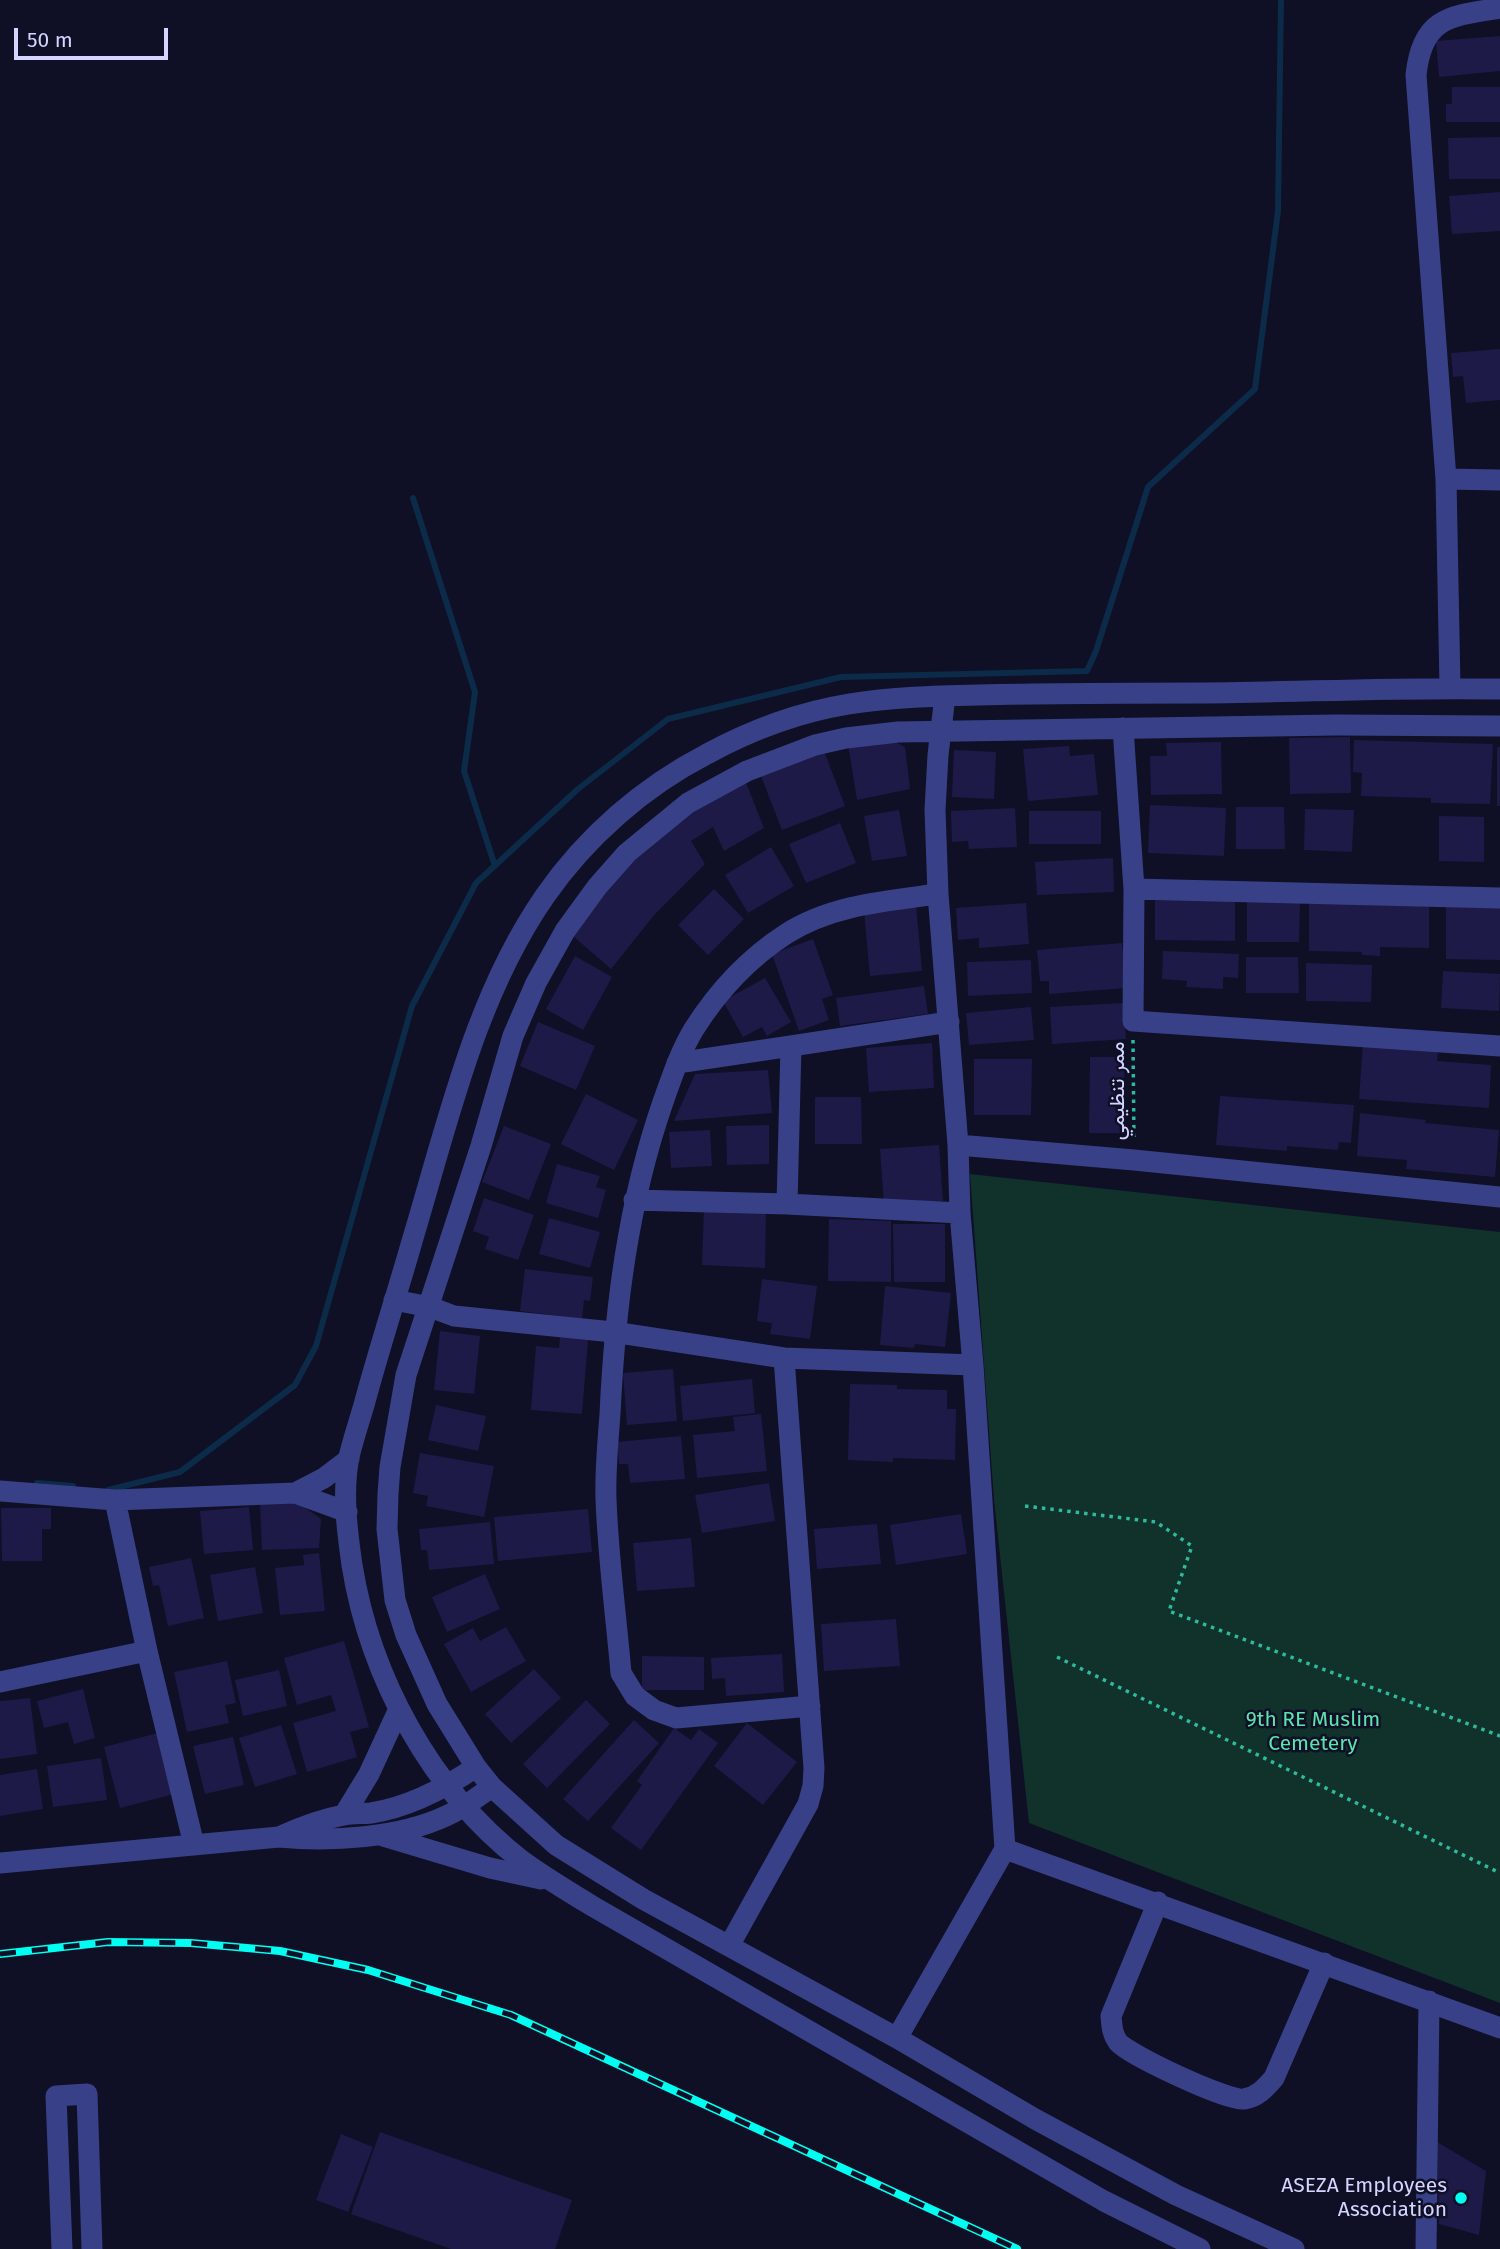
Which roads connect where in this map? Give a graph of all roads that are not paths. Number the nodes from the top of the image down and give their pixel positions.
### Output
1 (1500, 8) edge
2 (1446, 479) junction
3 (1500, 480) edge
4 (1450, 688) junction
5 (1500, 689) edge
6 (945, 696) junction
7 (1500, 726) edge
8 (1124, 728) junction
9 (942, 732) junction
10 (1134, 889) junction
11 (938, 894) junction
12 (1500, 898) edge
13 (949, 1022) junction
14 (791, 1046) junction
15 (1500, 1046) edge
16 (677, 1063) junction
17 (958, 1145) junction
18 (1500, 1197) edge
19 (634, 1200) junction
20 (787, 1204) junction
21 (960, 1213) junction
22 (394, 1300) junction
23 (430, 1307) junction
24 (614, 1332) junction
25 (784, 1358) junction
26 (973, 1365) junction
27 (349, 1459) junction
28 (0, 1490) edge
29 (295, 1493) junction
30 (115, 1500) junction
31 (347, 1512) junction
32 (147, 1651) junction
33 (0, 1682) edge
34 (810, 1706) junction
35 (399, 1709) junction
36 (477, 1767) junction
37 (449, 1786) junction
38 (492, 1787) junction
39 (465, 1807) junction
40 (344, 1815) junction
41 (378, 1834) junction
42 (279, 1837) junction
43 (194, 1845) junction
44 (1005, 1849) junction
45 (0, 1863) edge
46 (552, 1882) junction
47 (1158, 1902) junction
48 (729, 1946) junction
49 (1324, 1963) junction
50 (1429, 2001) junction
51 (1500, 2028) edge
52 (897, 2038) junction
53 (1433, 2247) edge
54 (62, 2249) edge
55 (92, 2249) edge
56 (1200, 2249) edge
57 (1294, 2249) edge

1 - 2 street
2 - 3 street
2 - 4 street
4 - 5 street
4 - 6 street
6 - 9 street
6 - 22 street
7 - 8 street
8 - 9 street
8 - 10 street
9 - 11 street
9 - 23 street
10 - 12 street
10 - 15 street
11 - 13 street
11 - 16 street
13 - 14 street
13 - 17 street
14 - 16 street
14 - 20 street
16 - 19 street
17 - 18 street
17 - 21 street
19 - 20 street
19 - 24 street
20 - 21 street
21 - 26 street
22 - 23 street
22 - 27 street
23 - 24 street
23 - 36 street
24 - 25 street
24 - 34 street
25 - 26 street
25 - 34 street
26 - 44 street
27 - 29 street
27 - 31 street
28 - 30 street
29 - 30 street
29 - 31 street
30 - 32 street
31 - 35 street
32 - 33 street
32 - 43 street
34 - 48 street
35 - 37 street
35 - 40 street
36 - 37 street
36 - 38 street
37 - 39 street
37 - 40 street
38 - 39 street
38 - 48 street
39 - 41 street
39 - 46 street
40 - 42 street
41 - 42 street
41 - 46 street
42 - 43 street
43 - 45 street
44 - 47 street
44 - 52 street
46 - 56 street
47 - 49 street
47 - 49 street
48 - 52 street
49 - 50 street
50 - 51 street
50 - 53 street
52 - 57 street
54 - 55 street

